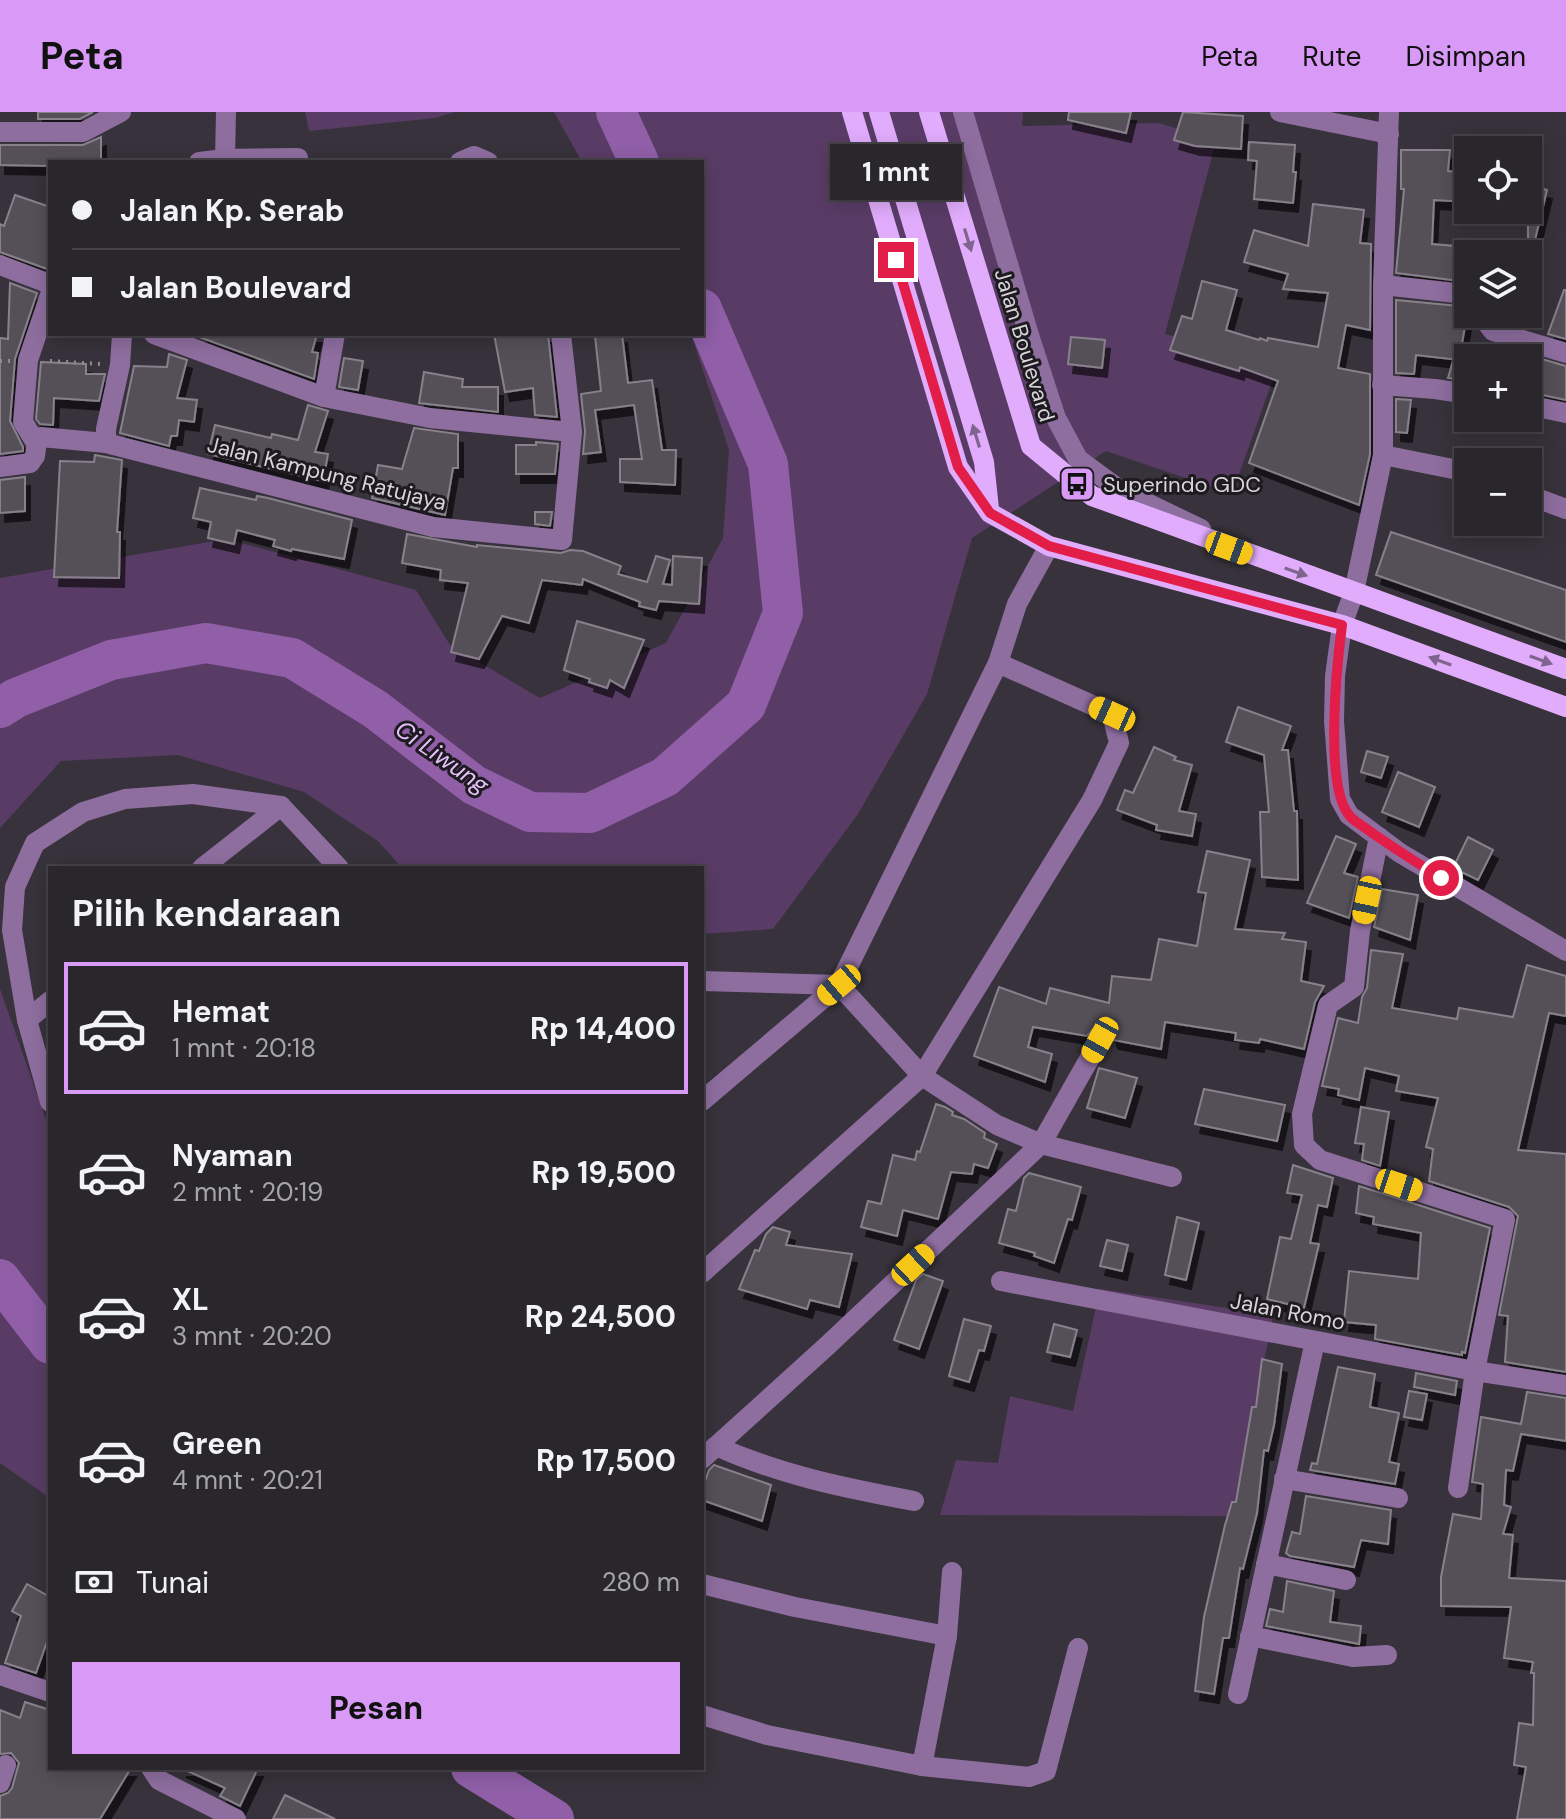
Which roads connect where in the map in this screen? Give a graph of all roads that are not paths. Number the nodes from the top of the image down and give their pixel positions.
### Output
1 (121, 112) edge
2 (226, 112) edge
3 (852, 112) edge
4 (879, 112) edge
5 (929, 112) edge
6 (963, 112) edge
7 (1280, 112) edge
8 (1389, 112) edge
9 (0, 132) edge
10 (1389, 134) junction
11 (298, 158) dead end
12 (225, 159) junction
13 (216, 160) edge
14 (465, 160) edge
15 (483, 160) edge
16 (0, 265) edge
17 (48, 283) edge
18 (1383, 285) junction
19 (1454, 293) edge
20 (48, 301) edge
21 (1491, 328) edge
22 (122, 336) edge
23 (159, 336) edge
24 (335, 336) edge
25 (566, 336) edge
26 (1566, 353) edge
27 (1382, 385) junction
28 (1454, 392) edge
29 (324, 397) junction
30 (1542, 408) edge
31 (1566, 413) edge
32 (572, 432) junction
33 (36, 443) junction
34 (106, 443) junction
35 (1383, 455) junction
36 (0, 467) edge
37 (1454, 469) edge
38 (1542, 500) edge
39 (1566, 509) edge
40 (990, 513) junction
41 (1049, 546) junction
42 (1257, 558) junction
43 (1354, 592) junction
44 (1342, 625) junction
45 (998, 663) junction
46 (1566, 669) edge
47 (1566, 707) edge
48 (281, 806) junction
49 (1379, 837) junction
50 (205, 866) edge
51 (337, 866) edge
52 (1566, 951) edge
53 (704, 981) edge
54 (839, 985) junction
55 (48, 1003) edge
56 (27, 1020) junction
57 (1100, 1040) dead end
58 (922, 1076) junction
59 (48, 1097) edge
60 (704, 1099) edge
61 (1041, 1144) junction
62 (1172, 1177) dead end
63 (704, 1271) edge
64 (1001, 1281) dead end
65 (1315, 1341) junction
66 (1475, 1371) junction
67 (1566, 1385) edge
68 (709, 1452) edge
69 (1284, 1479) junction
70 (1458, 1488) dead end
71 (1398, 1498) dead end
72 (914, 1501) dead end
73 (1266, 1564) junction
74 (952, 1572) dead end
75 (1346, 1580) dead end
76 (704, 1584) edge
77 (947, 1636) junction
78 (1250, 1636) junction
79 (1078, 1648) dead end
80 (1387, 1655) dead end
81 (0, 1675) edge
82 (48, 1691) edge
83 (1238, 1694) dead end
84 (704, 1716) edge
85 (922, 1766) junction
86 (152, 1770) edge
87 (236, 1819) edge

1 - 9 street
2 - 12 street
3 - 40 main road
40 -> 4 main road
5 -> 42 main road, Jalan Boulevard
6 - 42 street
7 - 10 street
8 - 10 street
10 - 18 street
11 - 12 street
12 - 13 street
14 - 15 street
16 - 17 street
18 - 19 street
18 - 27 street
20 - 33 street
21 - 26 street
22 - 34 street
23 - 29 street
24 - 29 street
25 - 32 street
27 - 28 street
27 - 35 street
29 - 32 street
30 - 31 street
32 - 34 street, Jalan Kampung Ratujaya
33 - 34 street
33 - 36 street
35 - 37 street
35 - 43 street
38 - 39 street
40 - 41 main road
41 - 44 main road
41 - 45 street
42 -> 43 main road, Jalan Boulevard
43 - 44 street
43 -> 46 main road, Jalan Boulevard
47 -> 44 main road
44 - 49 street
45 - 54 street
45 - 58 street
48 - 50 street
48 - 51 street
48 - 56 street
49 - 52 street
49 - 66 street
53 - 54 street
54 - 58 street
54 - 60 street
55 - 56 street
56 - 59 street
57 - 61 street
58 - 61 street
58 - 63 street
61 - 62 street
61 - 68 street
64 - 65 street, Jalan Romo
65 - 66 street, Jalan Romo
65 - 69 street
66 - 67 street, Jalan Romo
66 - 70 street
68 - 72 street
69 - 71 street
69 - 73 street
73 - 75 street
73 - 78 street
74 - 77 street
76 - 77 street
77 - 85 street
78 - 80 street
78 - 83 street
79 - 85 street
81 - 82 street
84 - 85 street
86 - 87 street

